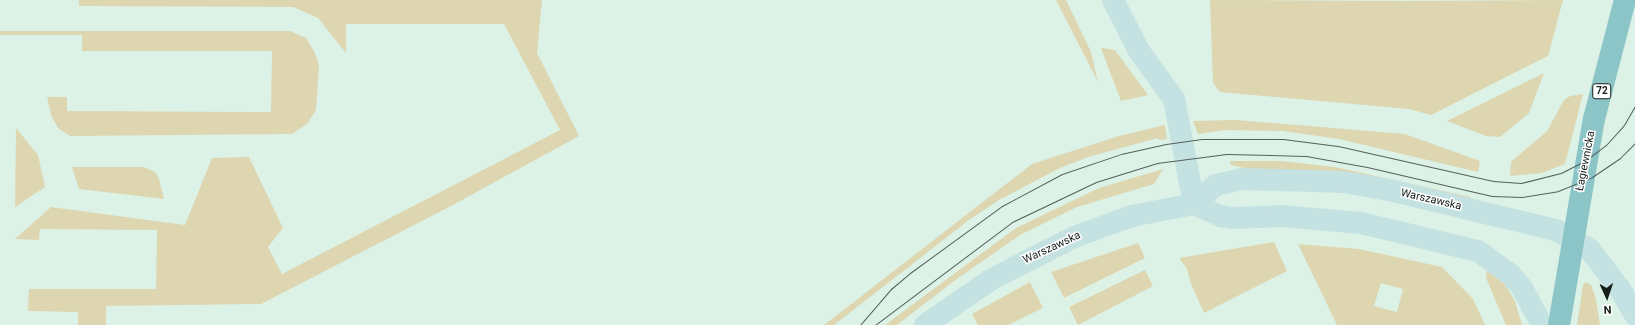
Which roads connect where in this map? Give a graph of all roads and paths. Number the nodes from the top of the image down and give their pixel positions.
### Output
1 (1113, 0) edge
2 (1625, 0) edge
3 (1194, 204) junction
4 (1572, 238) junction
5 (1635, 315) edge
6 (925, 325) edge
7 (1542, 325) edge
8 (1559, 325) edge

1 - 3 street
2 - 4 main road, Łagiewnicka / 72
3 - 4 street, Warszawska
3 - 6 street, Warszawska
3 - 7 street
4 - 5 street, Warszawska
4 - 8 main road, Łagiewnicka / 72

